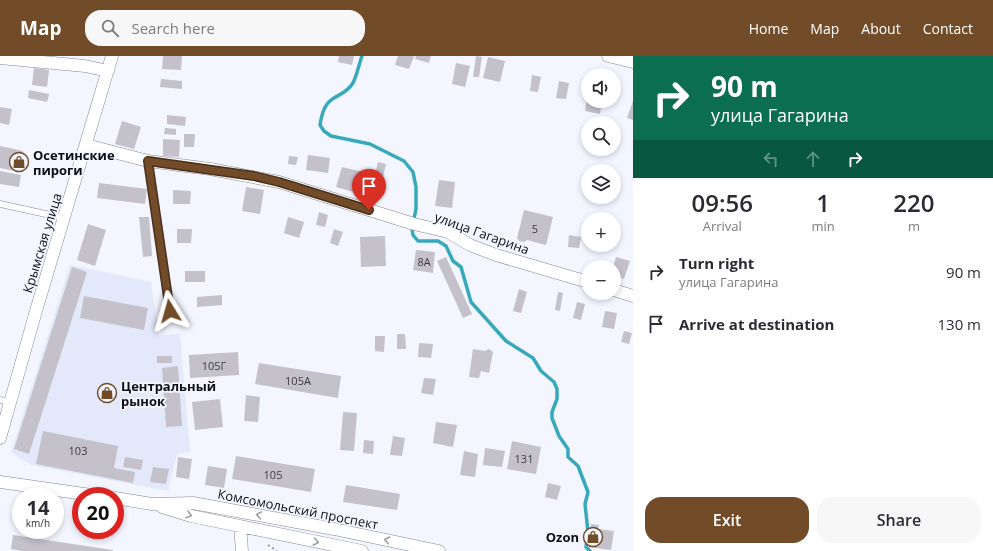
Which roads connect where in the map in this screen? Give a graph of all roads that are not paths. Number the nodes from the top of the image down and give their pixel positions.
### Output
1 (112, 56) edge
2 (608, 56) edge
3 (0, 58) edge
4 (633, 62) edge
5 (108, 71) junction
6 (86, 145) junction
7 (148, 161) junction
8 (0, 204) edge
9 (64, 218) junction
10 (581, 280) edge
11 (621, 292) edge
12 (633, 296) edge
13 (170, 311) dead end
14 (5, 401) edge
15 (0, 438) edge
16 (0, 482) edge
17 (72, 492) edge
18 (124, 499) edge
19 (152, 504) junction
20 (240, 526) junction
21 (242, 551) edge
22 (362, 551) edge
23 (439, 551) edge

1 - 5 street, Крымская улица
2 - 4 street
3 - 5 street
5 - 6 street, Крымская улица
6 - 7 street, улица Гагарина
6 - 9 street, Крымская улица
7 - 10 street, улица Гагарина
7 - 13 lane
8 - 9 lane
9 - 14 street, Крымская улица
11 - 12 street
14 - 15 street, Крымская улица
16 - 17 street
18 - 19 street, Комсомольский проспект
19 -> 20 street, Комсомольский проспект
23 -> 19 street, Комсомольский проспект
20 - 21 street
20 -> 22 street, Комсомольский проспект

